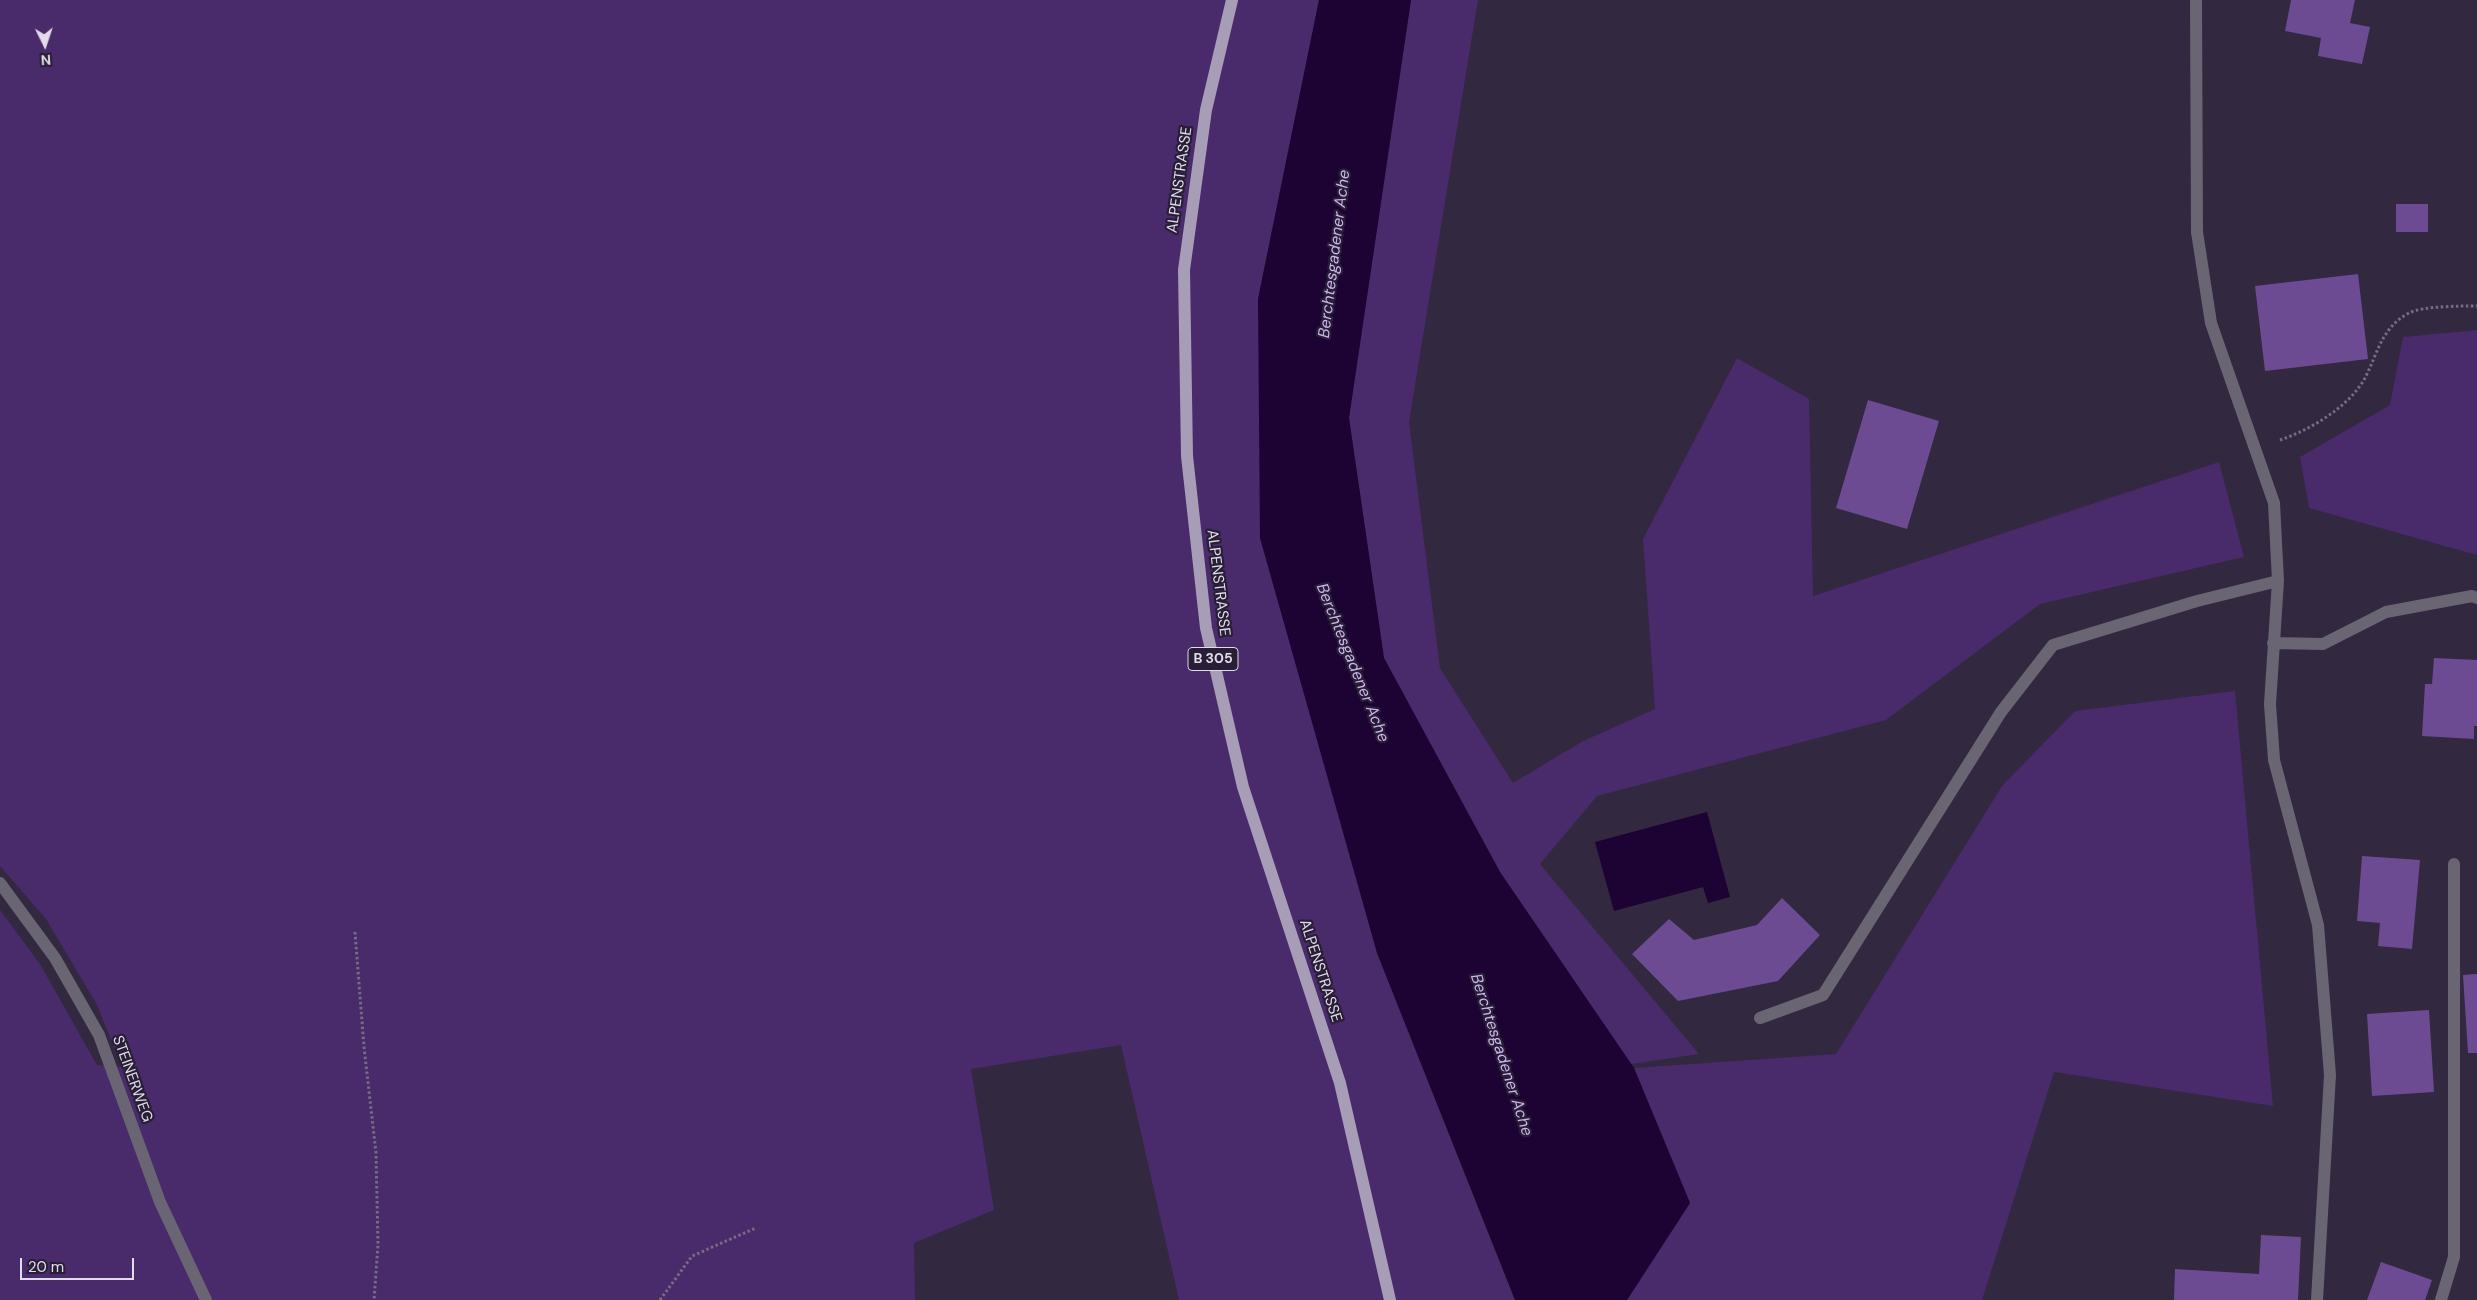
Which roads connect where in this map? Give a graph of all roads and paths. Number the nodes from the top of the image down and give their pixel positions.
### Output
1 (1232, 0) edge
2 (2196, 0) edge
3 (2477, 306) edge
4 (2255, 449) junction
5 (2278, 580) junction
6 (2477, 598) edge
7 (2273, 643) junction
8 (2454, 864) dead end
9 (0, 883) edge
10 (355, 932) dead end
11 (1760, 1018) dead end
12 (756, 1228) dead end
13 (206, 1300) edge
14 (374, 1300) edge
15 (660, 1300) edge
16 (1390, 1300) edge
17 (2317, 1300) edge
18 (2441, 1300) edge

1 - 16 main road, ALPENSTRASSE / B 305
2 - 4 street
3 - 4 path
4 - 5 street
5 - 7 street
5 - 11 street
6 - 7 street
7 - 17 street
8 - 18 street
9 - 13 street, STEINERWEG
10 - 14 path
12 - 15 path

